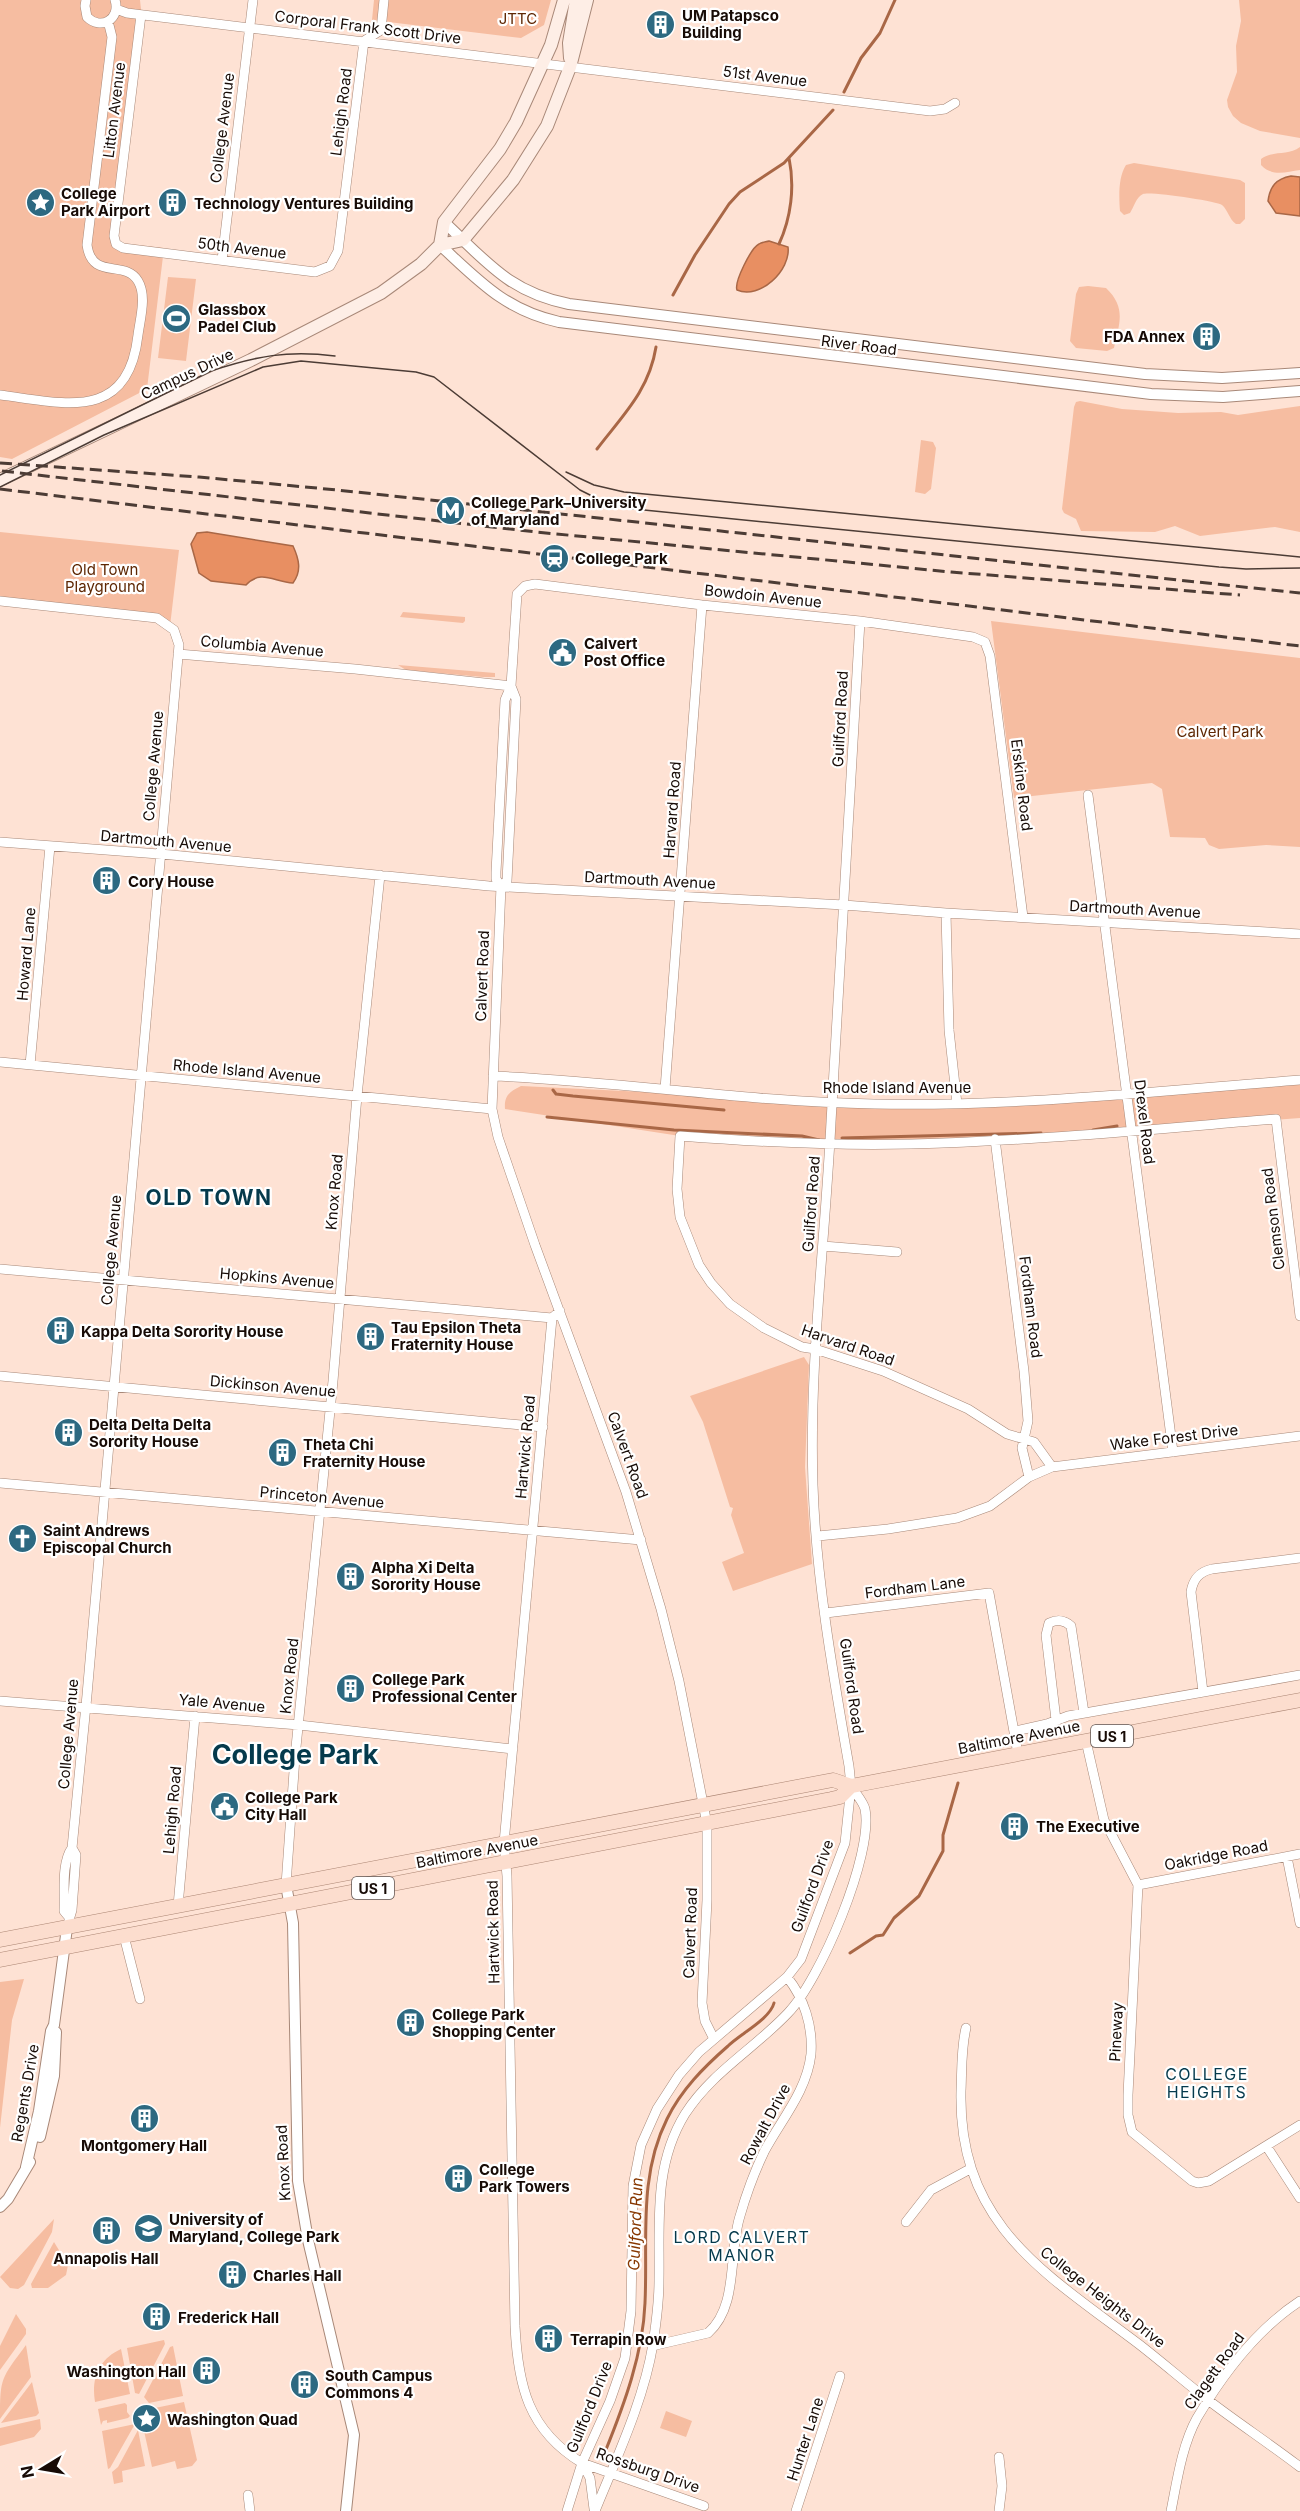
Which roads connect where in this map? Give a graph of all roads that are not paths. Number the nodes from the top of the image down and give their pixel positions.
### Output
1 (86, 0) edge
2 (253, 0) edge
3 (384, 0) edge
4 (564, 0) edge
5 (576, 0) edge
6 (587, 0) edge
7 (115, 5) edge
8 (141, 15) junction
9 (108, 21) junction
10 (250, 28) junction
11 (364, 41) junction
12 (543, 63) junction
13 (570, 67) junction
14 (955, 103) dead end
15 (444, 222) junction
16 (341, 236) joint
17 (463, 240) junction
18 (117, 244) joint
19 (440, 245) junction
20 (222, 260) junction
21 (1300, 373) edge
22 (1300, 392) edge
23 (0, 395) edge
24 (0, 480) edge
25 (522, 588) joint
26 (0, 601) edge
27 (702, 605) junction
28 (860, 621) junction
29 (178, 654) junction
30 (990, 656) joint
31 (511, 686) junction
32 (1088, 795) dead end
33 (0, 842) edge
34 (50, 846) junction
35 (161, 855) junction
36 (380, 875) junction
37 (501, 886) junction
38 (680, 897) junction
39 (844, 905) junction
40 (946, 913) junction
41 (1023, 917) junction
42 (1104, 923) junction
43 (1300, 934) edge
44 (0, 1062) edge
45 (30, 1065) junction
46 (140, 1076) junction
47 (493, 1076) junction
48 (1300, 1080) edge
49 (665, 1089) junction
50 (1126, 1093) junction
51 (357, 1096) junction
52 (832, 1102) junction
53 (957, 1104) junction
54 (492, 1109) junction
55 (1131, 1131) junction
56 (995, 1139) junction
57 (830, 1144) junction
58 (823, 1246) junction
59 (897, 1252) dead end
60 (0, 1269) edge
61 (123, 1280) junction
62 (340, 1299) junction
63 (560, 1311) junction
64 (1300, 1316) edge
65 (552, 1318) junction
66 (815, 1349) junction
67 (0, 1376) edge
68 (114, 1386) junction
69 (330, 1406) junction
70 (543, 1427) junction
71 (1300, 1436) edge
72 (1024, 1439) junction
73 (1173, 1452) junction
74 (1052, 1467) junction
75 (1029, 1477) junction
76 (0, 1483) edge
77 (105, 1492) junction
78 (320, 1512) junction
79 (533, 1530) junction
80 (818, 1536) junction
81 (641, 1540) junction
82 (1300, 1558) edge
83 (826, 1613) junction
84 (1300, 1675) edge
85 (1203, 1692) junction
86 (1300, 1700) edge
87 (0, 1701) edge
88 (86, 1707) junction
89 (1084, 1713) junction
90 (195, 1716) junction
91 (1056, 1720) junction
92 (299, 1725) junction
93 (1015, 1731) junction
94 (1086, 1741) junction
95 (513, 1749) junction
96 (1018, 1754) junction
97 (851, 1786) junction
98 (703, 1805) junction
99 (707, 1824) junction
100 (504, 1844) junction
101 (1300, 1854) edge
102 (1287, 1857) junction
103 (507, 1863) junction
104 (286, 1885) junction
105 (1138, 1885) junction
106 (290, 1903) junction
107 (178, 1906) junction
108 (68, 1922) junction
109 (1300, 1923) edge
110 (124, 1936) junction
111 (0, 1940) edge
112 (65, 1948) junction
113 (0, 1960) edge
114 (787, 1977) junction
115 (801, 1998) junction
116 (140, 1999) dead end
117 (966, 2028) dead end
118 (714, 2039) junction
119 (1300, 2125) edge
120 (1267, 2146) junction
121 (970, 2169) junction
122 (1300, 2198) edge
123 (0, 2207) edge
124 (906, 2222) dead end
125 (1300, 2301) edge
126 (652, 2346) junction
127 (840, 2376) dead end
128 (1209, 2401) junction
129 (999, 2457) dead end
130 (582, 2463) junction
131 (1300, 2466) edge
132 (610, 2472) junction
133 (248, 2495) dead end
134 (704, 2506) dead end
135 (250, 2511) edge
136 (346, 2511) edge
137 (567, 2511) edge
138 (595, 2511) edge
139 (796, 2511) edge
140 (999, 2511) edge
141 (1171, 2511) edge

1 - 9 street
2 - 10 street, College Avenue
3 - 11 street
4 - 12 main road
5 - 13 main road
6 - 13 main road
7 - 8 street, Corporal Frank Scott Drive
7 - 9 street
8 - 10 street, Corporal Frank Scott Drive
8 - 18 street, Litton Avenue
9 - 23 street
10 - 11 street, Corporal Frank Scott Drive
10 - 20 street, College Avenue
11 - 12 street, Corporal Frank Scott Drive
11 - 16 street, Lehigh Road
12 - 13 street, Corporal Frank Scott Drive
12 - 15 main road
13 - 14 street, 51st Avenue
13 - 17 main road
15 - 17 street, River Road
15 - 19 main road
16 - 20 street, 50th Avenue
17 - 19 main road
17 - 21 street, River Road
18 - 20 street, 50th Avenue
19 - 22 street, River Road
19 - 24 main road, Campus Drive
25 - 27 street, Bowdoin Avenue
25 - 31 street, Calvert Road
26 - 29 street, Columbia Avenue
27 - 28 street, Bowdoin Avenue
27 - 38 street, Harvard Road
28 - 30 street, Bowdoin Avenue
28 - 39 street, Guilford Road
29 - 31 street, Columbia Avenue
29 - 35 street, College Avenue
30 - 41 street, Erskine Road
31 - 37 street, Calvert Road
32 - 42 street, Drexel Road
33 - 34 street, Dartmouth Avenue
34 - 35 street, Dartmouth Avenue
34 - 45 street, Howard Lane
35 - 36 street, Dartmouth Avenue
35 - 46 street, College Avenue
36 - 37 street, Dartmouth Avenue
36 - 51 street, Knox Road
37 - 38 street, Dartmouth Avenue
37 - 47 street, Calvert Road
38 - 39 street, Dartmouth Avenue
38 - 49 street, Harvard Road
39 - 40 street, Dartmouth Avenue
39 - 52 street, Guilford Road
40 - 41 street, Dartmouth Avenue
40 - 53 street
41 - 42 street, Dartmouth Avenue
42 - 43 street, Dartmouth Avenue
42 - 50 street, Drexel Road
44 - 45 street, Rhode Island Avenue
45 - 46 street, Rhode Island Avenue
46 - 51 street, Rhode Island Avenue
46 - 61 street, College Avenue
47 - 49 street, Rhode Island Avenue
47 - 54 street, Calvert Road
48 - 50 street, Rhode Island Avenue
49 - 52 street, Rhode Island Avenue
50 - 53 street, Rhode Island Avenue
50 - 55 street, Drexel Road
51 - 54 street, Rhode Island Avenue
51 - 62 street, Knox Road
52 - 53 street, Rhode Island Avenue
52 - 57 street, Guilford Road
54 - 63 street, Calvert Road
55 - 56 street
55 - 64 street, Clemson Road
55 - 73 street, Drexel Road
56 - 57 street
56 - 72 street, Fordham Road
57 - 58 street, Guilford Road
57 - 66 street, Harvard Road
58 - 59 street
58 - 66 street, Guilford Road
60 - 61 street, Hopkins Avenue
61 - 62 street, Hopkins Avenue
61 - 68 street, College Avenue
62 - 65 street, Hopkins Avenue
62 - 69 street, Knox Road
63 - 65 street
63 - 81 street, Calvert Road
65 - 70 street, Hartwick Road
66 - 72 street, Harvard Road
66 - 80 street, Guilford Road
67 - 68 street, Dickinson Avenue
68 - 69 street, Dickinson Avenue
68 - 77 street, College Avenue
69 - 70 street, Dickinson Avenue
69 - 78 street, Knox Road
70 - 79 street, Hartwick Road
71 - 73 street, Wake Forest Drive
72 - 74 street
72 - 75 street
73 - 74 street, Wake Forest Drive
74 - 75 street, Wake Forest Drive
75 - 80 street
76 - 77 street, Princeton Avenue
77 - 78 street, Princeton Avenue
77 - 88 street, College Avenue
78 - 79 street, Princeton Avenue
78 - 92 street, Knox Road
79 - 81 street, Princeton Avenue
79 - 95 street, Hartwick Road
80 - 83 street, Guilford Road
81 - 98 street, Calvert Road
82 - 85 street
83 - 93 street, Fordham Lane
83 - 97 street, Guilford Road
84 - 85 street, Baltimore Avenue
85 - 89 street, Baltimore Avenue
86 - 94 main road, Baltimore Avenue / US 1
87 - 88 street, Yale Avenue
88 - 90 street, Yale Avenue
88 - 108 street, College Avenue
89 - 91 street, Baltimore Avenue
89 - 91 street
90 - 92 street, Yale Avenue
90 - 107 street, Lehigh Road
91 - 93 street, Baltimore Avenue
92 - 95 street, Yale Avenue
92 - 104 street, Knox Road
93 - 96 street, Fordham Lane
94 - 96 main road, Baltimore Avenue / US 1
94 - 105 street
95 - 100 street, Hartwick Road
96 - 97 main road, Baltimore Avenue / US 1
97 - 98 main road, Baltimore Avenue / US 1
97 - 99 main road, Baltimore Avenue / US 1
97 - 114 street, Guilford Drive
97 - 115 street
98 - 99 street, Calvert Road
98 - 100 main road, Baltimore Avenue / US 1
99 - 103 main road, Baltimore Avenue / US 1
99 - 118 street, Calvert Road
100 - 103 street, Hartwick Road
100 - 104 main road, Baltimore Avenue / US 1
101 - 102 street, Oakridge Road
102 - 105 street, Oakridge Road
102 - 109 street
103 - 106 main road, Baltimore Avenue / US 1
103 - 130 street, Hartwick Road
104 - 106 street, Knox Road
104 - 107 main road, Baltimore Avenue / US 1
105 - 120 street, Pineway
106 - 110 main road, Baltimore Avenue / US 1
106 - 136 street, Knox Road
107 - 108 main road, Baltimore Avenue / US 1
108 - 111 main road, Baltimore Avenue / US 1
108 - 112 street, Regents Drive
110 - 112 main road, Baltimore Avenue / US 1
110 - 116 street
112 - 113 main road, Baltimore Avenue / US 1
112 - 123 street, Regents Drive
114 - 115 street, Rowalt Drive
114 - 118 street, Guilford Drive
115 - 126 street
115 - 126 street, Rowalt Drive
117 - 121 street, College Heights Drive
118 - 130 street, Guilford Drive
119 - 120 street, Pineway
120 - 122 street
121 - 124 street
121 - 128 street, College Heights Drive
125 - 128 street, Clagett Road
126 - 132 street
127 - 139 street, Hunter Lane
128 - 131 street, College Heights Drive
128 - 141 street, Clagett Road
129 - 140 street
130 - 132 street, Rossburg Drive
130 - 137 street, Guilford Drive
130 - 138 street
132 - 134 street, Rossburg Drive
132 - 138 street
133 - 135 street

